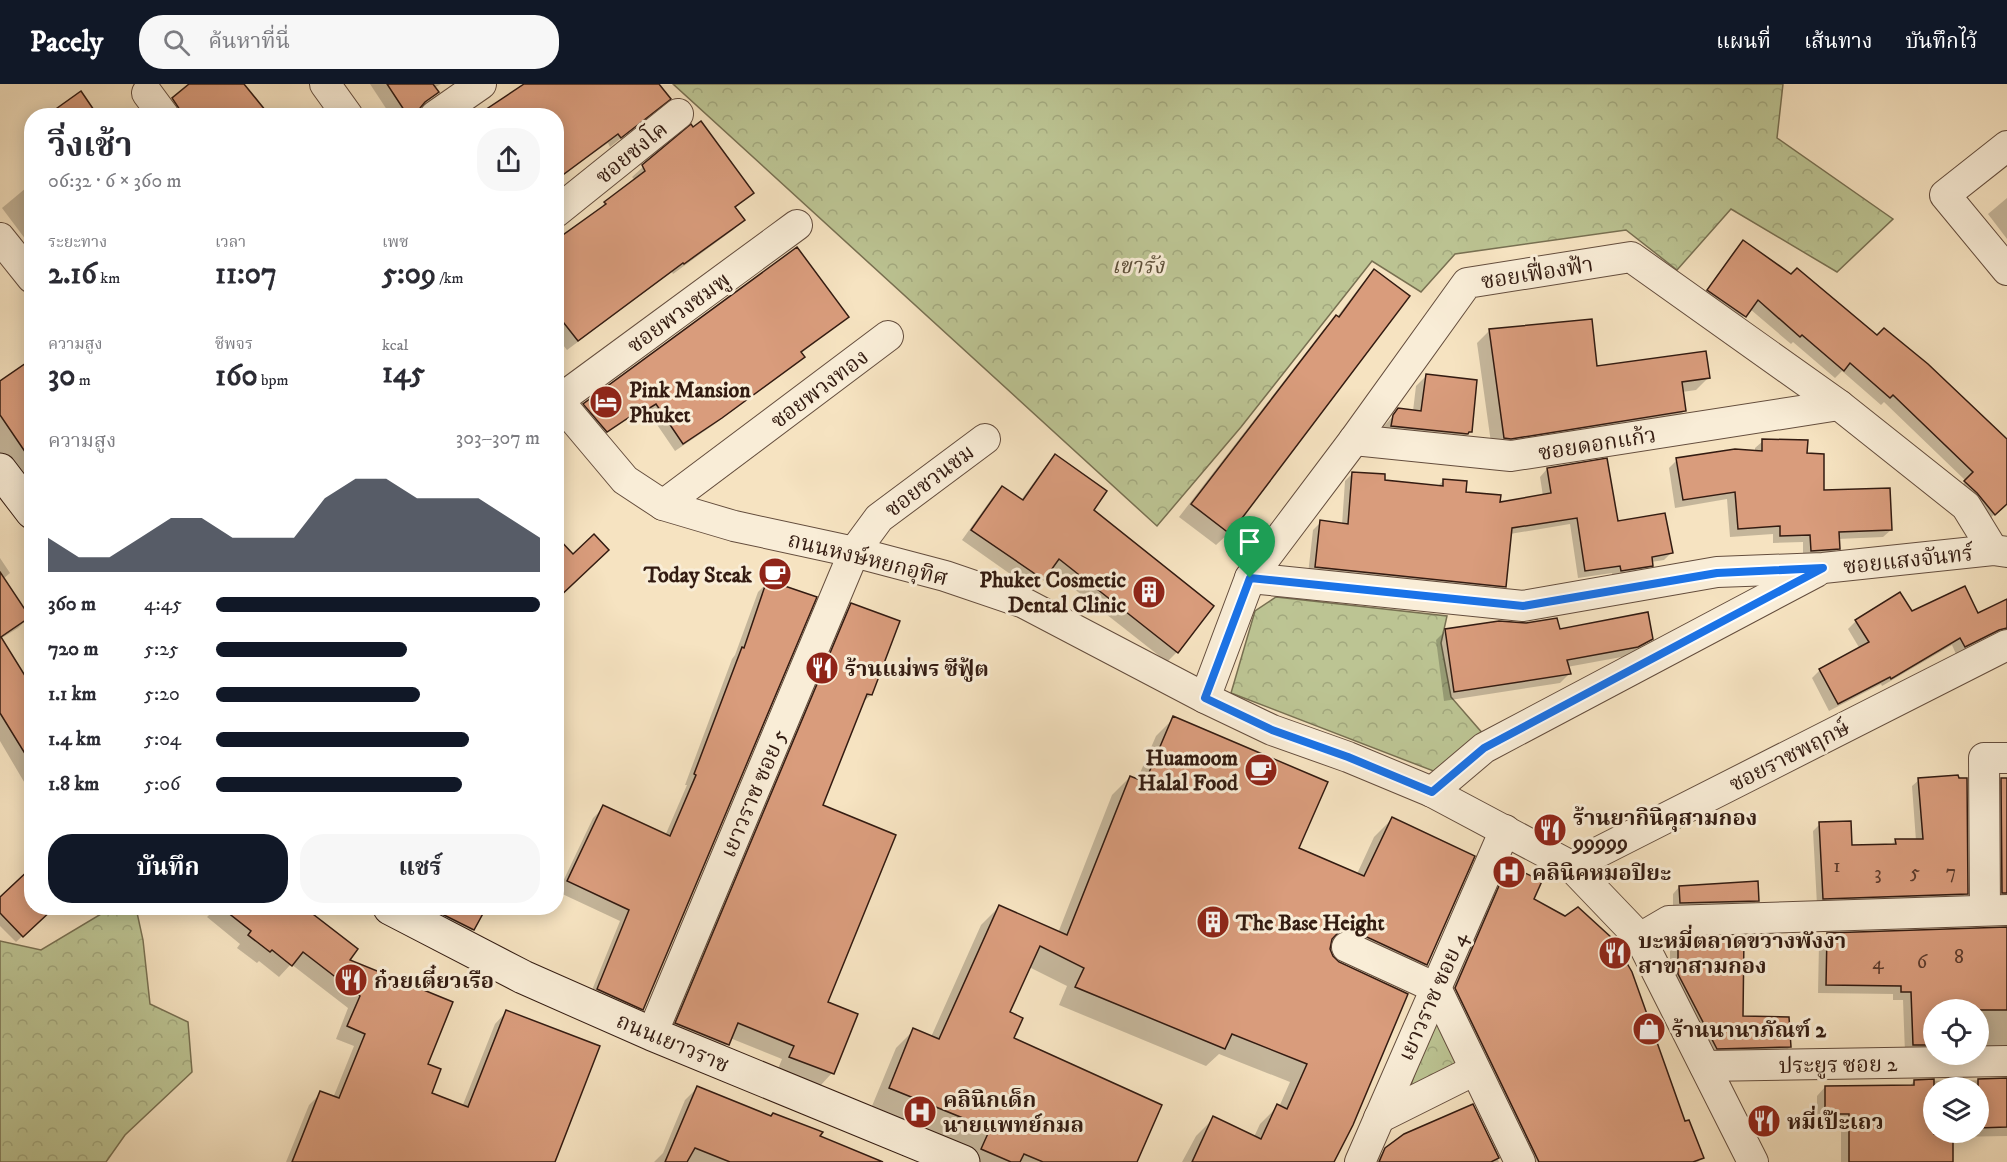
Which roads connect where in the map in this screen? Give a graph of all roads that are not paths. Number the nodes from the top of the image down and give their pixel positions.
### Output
1 (325, 84) edge
2 (481, 84) edge
3 (342, 108) edge
4 (446, 108) edge
5 (678, 114) dead end
6 (2007, 146) edge
7 (564, 206) edge
8 (797, 225) dead end
9 (0, 238) edge
10 (24, 268) edge
11 (2007, 270) edge
12 (888, 336) dead end
13 (564, 394) edge
14 (1839, 405) junction
15 (564, 407) edge
16 (985, 439) dead end
17 (1354, 440) junction
18 (0, 470) edge
19 (24, 502) edge
20 (663, 505) junction
21 (2000, 551) edge
22 (854, 552) junction
23 (1823, 568) junction
24 (1250, 578) junction
25 (2007, 645) edge
26 (1205, 698) junction
27 (2007, 758) edge
28 (1432, 792) junction
29 (1504, 830) junction
30 (1571, 866) junction
31 (1996, 910) edge
32 (409, 915) edge
33 (1640, 938) junction
34 (1347, 947) dead end
35 (1436, 988) junction
36 (652, 1034) junction
37 (2007, 1061) edge
38 (1706, 1066) junction
39 (1476, 1070) junction
40 (1379, 1118) junction
41 (963, 1162) edge
42 (1360, 1162) edge
43 (1520, 1162) edge
44 (1753, 1162) edge

1 - 3 street
2 - 4 street
5 - 7 street, ซอยชงโค
6 - 11 street
8 - 13 street, ซอยพวงชมพู
9 - 10 street
12 - 20 street, ซอยพวงทอง
14 - 17 street, ซอยดอกแก้ว
14 - 17 street, ซอยเฟื่องฟ้า
14 - 21 street, ซอยเฟื่องฟ้า
15 - 20 street, ถนนหงษ์หยกอุทิศ
16 - 22 street, ซอยชวนชม
17 - 24 street, ซอยเฟื่องฟ้า
18 - 19 main road
20 - 22 street, ถนนหงษ์หยกอุทิศ
21 - 23 street, ซอยแสงจันทร์
22 - 26 street, ถนนหงษ์หยกอุทิศ
22 - 36 street, เยาวราช ซอย 5
23 - 24 street, ซอยแสงจันทร์
23 - 28 street
24 - 26 street, ซอยเฟื่องฟ้า
25 - 30 street, ซอยราชพฤกษ์
26 - 28 street, ถนนหงษ์หยกอุทิศ
27 - 31 street
28 - 29 street, ถนนหงษ์หยกอุทิศ
29 - 30 street, ถนนหงษ์หยกอุทิศ
29 - 35 street, เยาวราช ซอย 4
30 - 33 street, ถนนหงษ์หยกอุทิศ
31 - 33 street
32 - 36 main road, ถนนเยาวราช
33 - 38 street, ถนนหงษ์หยกอุทิศ
34 - 35 street
35 - 39 street
35 - 40 street, เยาวราช ซอย 4
36 - 41 main road, ถนนเยาวราช
37 - 38 street, ประยูร ซอย 2
38 - 44 street, ถนนหงษ์หยกอุทิศ
39 - 40 street
39 - 43 street
40 - 42 street, เยาวราช ซอย 4

